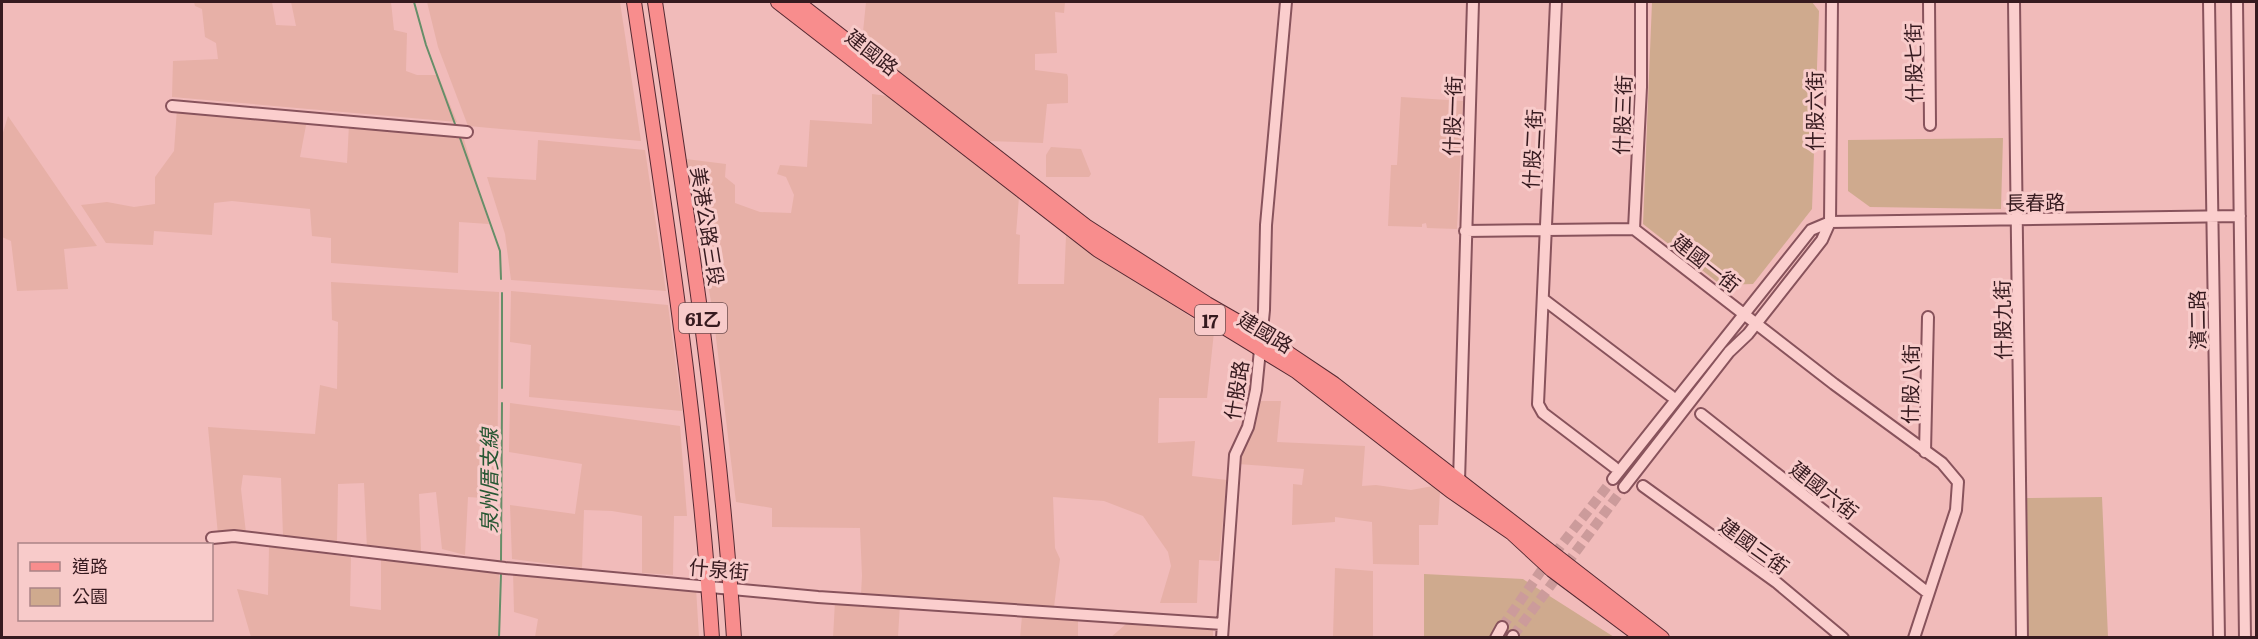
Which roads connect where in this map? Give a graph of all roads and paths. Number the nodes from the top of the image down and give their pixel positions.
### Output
1 (633, 2) edge
2 (655, 2) edge
3 (778, 2) edge
4 (797, 2) edge
5 (1286, 2) edge
6 (1473, 2) edge
7 (1556, 2) edge
8 (1641, 2) edge
9 (1832, 2) edge
10 (1929, 2) edge
11 (2014, 2) edge
12 (2209, 2) edge
13 (2237, 2) edge
14 (902, 90) junction
15 (172, 106) dead end
16 (1930, 125) dead end
17 (467, 132) dead end
18 (2212, 216) junction
19 (2240, 216) junction
20 (2018, 219) junction
21 (1830, 222) junction
22 (1546, 229) junction
23 (1634, 229) junction
24 (1465, 231) junction
25 (1543, 299) junction
26 (1744, 314) junction
27 (1928, 317) dead end
28 (1756, 322) junction
29 (1261, 335) junction
30 (1259, 351) junction
31 (1671, 396) dead end
32 (1701, 414) dead end
33 (1925, 452) junction
34 (1614, 467) dead end
35 (1613, 479) tunnel mouth
36 (1459, 481) junction
37 (1643, 486) dead end
38 (1624, 487) tunnel mouth
39 (213, 538) dead end
40 (709, 585) junction
41 (730, 587) junction
42 (1928, 593) junction
43 (1223, 624) junction
44 (1642, 637) edge
45 (712, 638) edge
46 (734, 638) edge
47 (1222, 638) edge
48 (1662, 638) edge
49 (1843, 638) edge
50 (1914, 638) edge
51 (2022, 638) edge
52 (2219, 638) edge
53 (2245, 638) edge

1 - 40 main road, 美港公路三段 / 61乙
2 - 41 main road, 美港公路三段 / 61乙
3 - 14 main road, 建國路 / 17
4 - 14 main road, 建國路 / 17
5 - 29 street, 什股路
6 - 24 street, 什股一街
7 - 22 street, 什股二街
8 - 23 street, 什股三街
9 - 21 street, 什股六街
10 - 16 street, 什股七街
11 - 20 street, 什股九街
12 - 18 street, 濱二路
13 - 19 street
14 - 29 main road, 建國路 / 17
14 - 30 main road, 建國路 / 17
15 - 17 street
18 - 19 street, 長春路
18 - 20 street, 長春路
18 - 52 street, 濱二路
19 - 53 street
20 - 21 street, 長春路
20 - 51 street, 什股九街
21 - 26 street
21 - 28 street
22 - 23 street
22 - 24 street
22 - 25 street, 什股二街
23 - 26 street, 建國一街
24 - 36 street
25 - 31 street
25 - 34 street
26 - 28 street, 建國一街
26 - 35 street
27 - 33 street, 什股八街
28 - 33 street, 建國一街
28 - 38 street
29 - 30 street, 什股路
29 - 36 main road, 建國路 / 17
30 - 43 street, 什股路
30 - 44 main road, 建國路 / 17
32 - 42 street, 建國六街
33 - 42 street, 建國一街
36 - 48 main road, 建國路 / 17
37 - 49 street, 建國三街
39 - 40 street, 什泉街
40 - 41 street, 什泉街
40 - 45 main road, 美港公路三段 / 61乙
41 - 43 street, 什泉街
41 - 46 main road, 美港公路三段 / 61乙
42 - 50 street, 建國一街
43 - 47 street, 什股路

